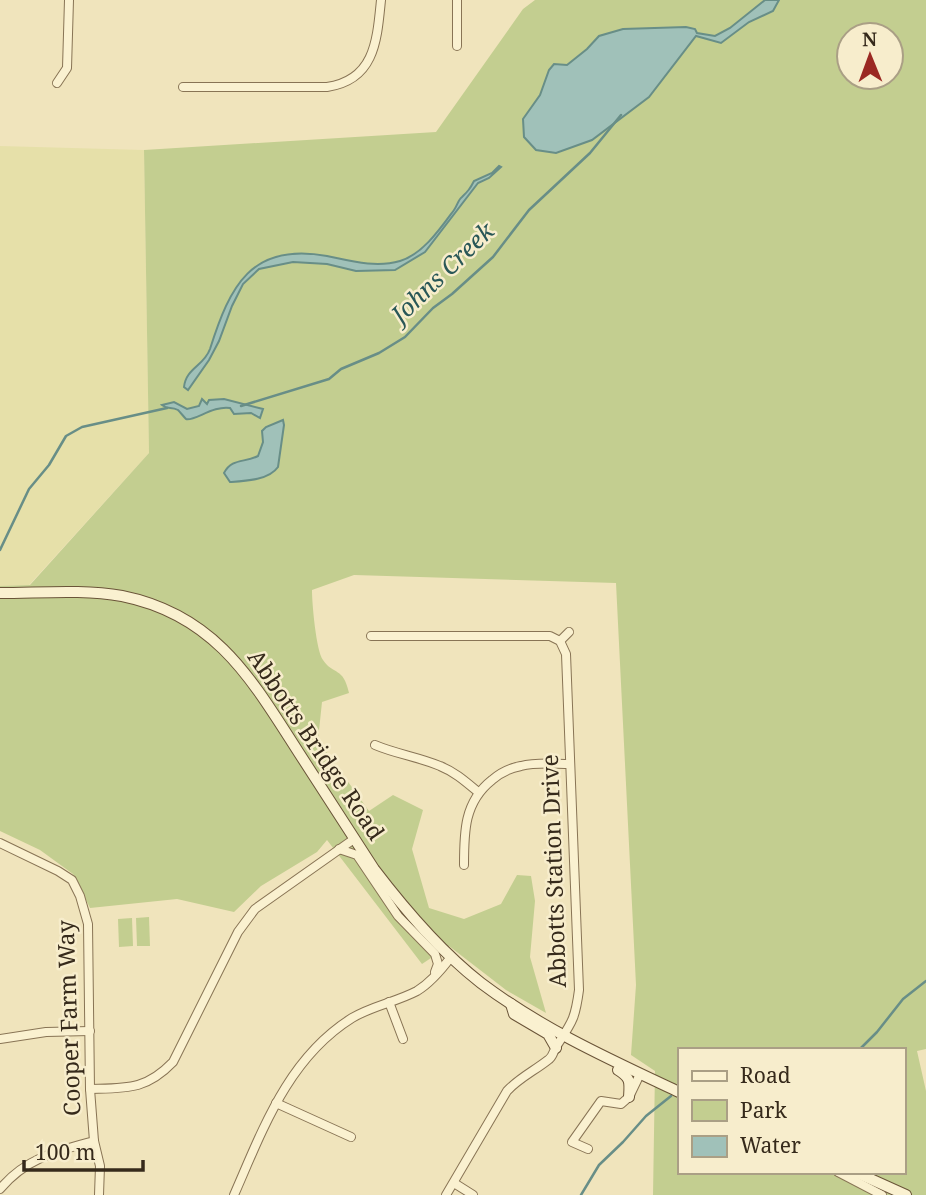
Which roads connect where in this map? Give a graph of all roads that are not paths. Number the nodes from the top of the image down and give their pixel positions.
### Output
1 (69, 0) edge
2 (381, 0) edge
3 (457, 0) edge
4 (457, 46) dead end
5 (57, 83) dead end
6 (183, 87) dead end
7 (0, 593) edge
8 (569, 632) dead end
9 (371, 636) dead end
10 (561, 641) junction
11 (375, 745) dead end
12 (570, 764) junction
13 (478, 792) junction
14 (354, 839) junction
15 (0, 843) edge
16 (339, 849) junction
17 (464, 865) dead end
18 (451, 957) junction
19 (431, 979) junction
20 (389, 1002) junction
21 (511, 1004) junction
22 (90, 1031) junction
23 (564, 1037) junction
24 (0, 1039) edge
25 (403, 1039) dead end
26 (556, 1048) junction
27 (593, 1052) junction
28 (640, 1074) junction
29 (651, 1079) junction
30 (90, 1089) junction
31 (678, 1092) edge
32 (629, 1097) junction
33 (276, 1102) junction
34 (351, 1137) dead end
35 (94, 1141) junction
36 (588, 1149) dead end
37 (842, 1174) edge
38 (859, 1174) edge
39 (454, 1183) junction
40 (0, 1189) edge
41 (99, 1195) edge
42 (234, 1195) edge
43 (446, 1195) edge
44 (473, 1195) edge
45 (882, 1195) edge
46 (906, 1195) edge

1 - 5 street
2 - 6 street
3 - 4 street
7 - 14 main road, Abbotts Bridge Road
8 - 10 street
9 - 10 street
10 - 12 street, Abbotts Station Drive
11 - 13 street
12 - 13 street
12 - 23 street, Abbotts Station Drive
13 - 17 street
14 - 16 street
14 - 18 main road, Abbotts Bridge Road
15 - 22 street, Cooper Farm Way
16 - 19 street, Abbotts Bridge Road
16 - 30 street
18 - 19 street
18 - 21 main road, Abbotts Bridge Road
19 - 20 street
20 - 25 street
20 - 33 street
21 - 23 main road, Abbotts Bridge Road
21 - 26 main road, Abbotts Bridge Road
22 - 24 street
22 - 30 street, Cooper Farm Way
23 - 26 street, Abbotts Station Drive
23 - 27 main road, Abbotts Bridge Road
26 - 39 street, Abbotts Station Drive
27 - 28 main road, Abbotts Bridge Road
27 - 32 main road, Abbotts Bridge Road
28 - 29 main road, Abbotts Bridge Road
28 - 32 street
29 - 31 main road, Abbotts Bridge Road
29 - 32 street
30 - 35 street, Cooper Farm Way
32 - 36 street
33 - 34 street
33 - 42 street
35 - 40 street
35 - 41 street, Cooper Farm Way
37 - 45 street
38 - 46 main road
39 - 43 street, Abbotts Station Drive
39 - 44 street

